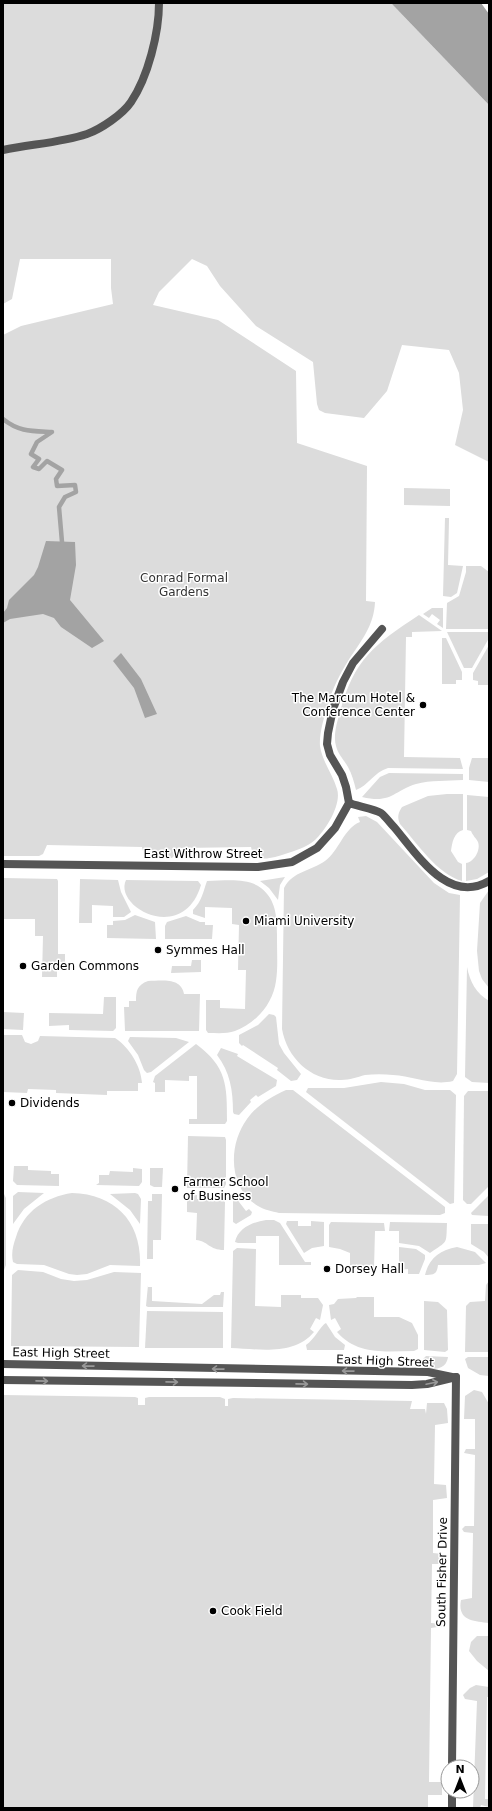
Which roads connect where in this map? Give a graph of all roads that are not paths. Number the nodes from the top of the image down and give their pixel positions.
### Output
1 (159, 3) edge
2 (3, 150) edge
3 (382, 629) dead end
4 (349, 803) junction
5 (3, 864) edge
6 (489, 881) edge
7 (3, 1364) edge
8 (456, 1377) junction
9 (3, 1380) edge
10 (452, 1759) edge

1 - 2 street
3 - 4 street
4 - 5 street, East Withrow Street
4 - 6 street
8 -> 7 street, East High Street
9 -> 8 street, East High Street
8 - 10 street, South Fisher Drive

